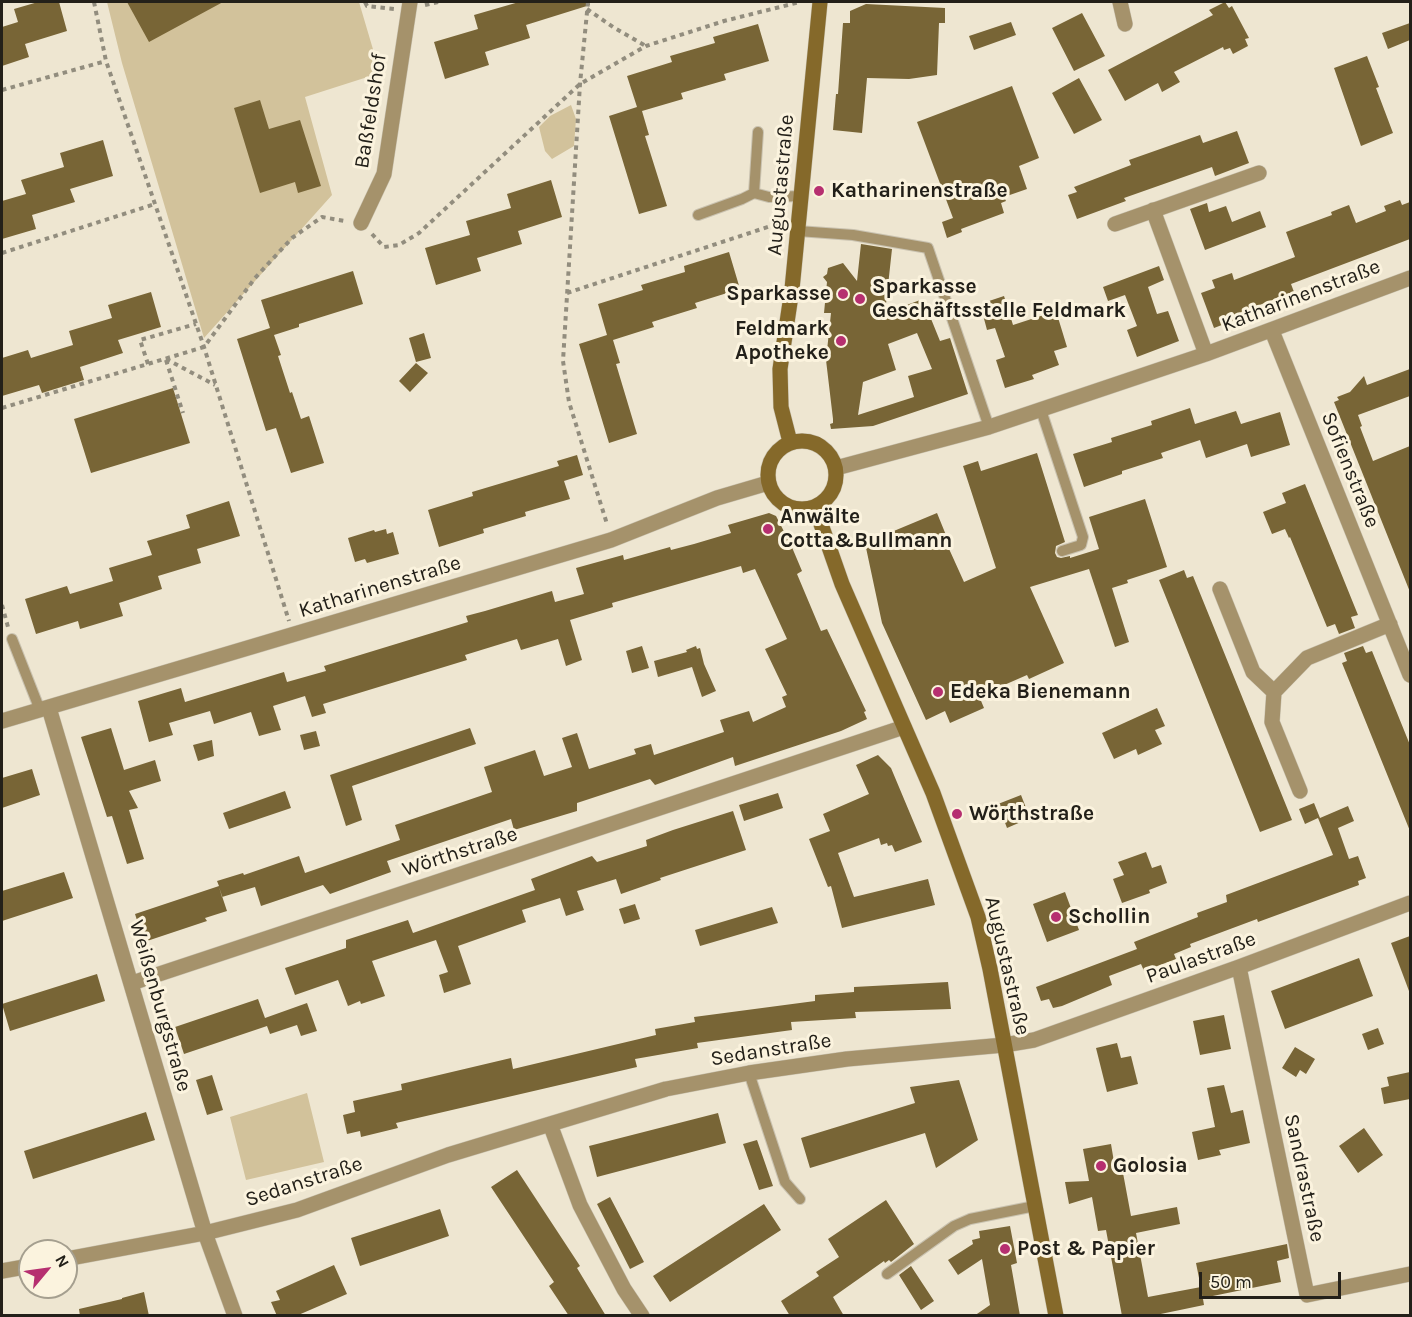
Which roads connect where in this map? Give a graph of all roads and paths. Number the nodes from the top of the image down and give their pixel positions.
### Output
1 (94, 2) edge
2 (410, 2) edge
3 (588, 2) edge
4 (800, 2) edge
5 (820, 2) edge
6 (1120, 2) edge
7 (587, 9) junction
8 (1125, 24) dead end
9 (646, 46) junction
10 (106, 61) junction
11 (580, 84) junction
12 (2, 90) edge
13 (758, 132) dead end
14 (1259, 173) dead end
15 (754, 192) junction
16 (801, 196) junction
17 (155, 204) junction
18 (1154, 210) junction
19 (698, 215) dead end
20 (361, 223) junction
21 (798, 224) junction
22 (1115, 224) dead end
23 (2, 253) edge
24 (1410, 278) edge
25 (567, 293) junction
26 (196, 324) junction
27 (1272, 331) junction
28 (204, 347) junction
29 (1206, 354) junction
30 (165, 359) junction
31 (148, 364) junction
32 (216, 386) junction
33 (2, 408) edge
34 (1041, 410) junction
35 (183, 413) dead end
36 (989, 427) junction
37 (790, 442) junction
38 (836, 468) junction
39 (768, 483) junction
40 (815, 507) junction
41 (611, 540) junction
42 (1062, 551) dead end
43 (1220, 589) dead end
44 (2, 605) edge
45 (1390, 624) junction
46 (293, 636) junction
47 (12, 639) joint
48 (1410, 675) edge
49 (1274, 692) junction
50 (44, 709) junction
51 (2, 721) edge
52 (904, 727) junction
53 (1300, 791) dead end
54 (1410, 903) edge
55 (1239, 967) junction
56 (132, 983) junction
57 (1004, 1045) junction
58 (749, 1073) junction
59 (550, 1124) junction
60 (800, 1199) dead end
61 (1035, 1206) junction
62 (205, 1233) junction
63 (78, 1257) edge
64 (18, 1268) edge
65 (2, 1271) edge
66 (887, 1274) dead end
67 (1410, 1274) edge
68 (235, 1316) edge
69 (642, 1316) edge
70 (1056, 1316) edge

1 - 10 path
2 - 20 street, Baßfeldshof
3 - 7 path
4 - 9 path
5 - 16 main road, Augustastraße
6 - 8 street
7 - 9 path
7 - 11 path
9 - 11 path
10 - 12 path
10 - 17 path
11 - 20 path
11 - 25 path
13 - 15 lane
14 - 18 street
15 - 16 lane
15 - 19 lane
16 - 21 main road, Augustastraße
17 - 23 path
17 - 26 path
18 - 22 street
18 - 29 street, Katharinenstraße
20 - 28 path
21 - 25 path
21 - 36 lane
21 - 37 main road, Augustastraße
24 - 27 street, Katharinenstraße
25 - 41 path
26 - 28 path
26 - 31 path
27 - 29 street, Katharinenstraße
27 - 45 street, Sofienstraße
28 - 30 path
28 - 32 path
29 - 34 street, Katharinenstraße
30 - 31 path
30 - 32 path
30 - 35 path
31 - 33 path
32 - 46 path
34 - 36 street, Katharinenstraße
34 - 42 lane
36 - 38 street, Katharinenstraße
37 - 38 main road
37 - 39 main road
38 - 40 main road
39 - 40 main road
39 - 41 street, Katharinenstraße
40 - 52 main road, Augustastraße
41 - 46 street, Katharinenstraße
43 - 49 street
44 - 47 path
45 - 48 street, Sofienstraße
45 - 49 street
46 - 50 street, Katharinenstraße
47 - 50 lane
49 - 53 street
50 - 51 street, Katharinenstraße
50 - 56 street, Weißenburgstraße
52 - 56 street, Wörthstraße
52 - 57 main road, Augustastraße
54 - 55 street, Paulastraße
55 - 57 street, Paulastraße
55 - 67 street, Sandrastraße
56 - 62 street, Weißenburgstraße
57 - 58 street, Sedanstraße
57 - 61 main road, Augustastraße
58 - 59 street, Sedanstraße
58 - 60 lane
59 - 62 street, Sedanstraße
59 - 69 street
61 - 66 lane
61 - 70 main road, Augustastraße
62 - 63 street, Sedanstraße
62 - 68 street, Weißenburgstraße
64 - 65 street

